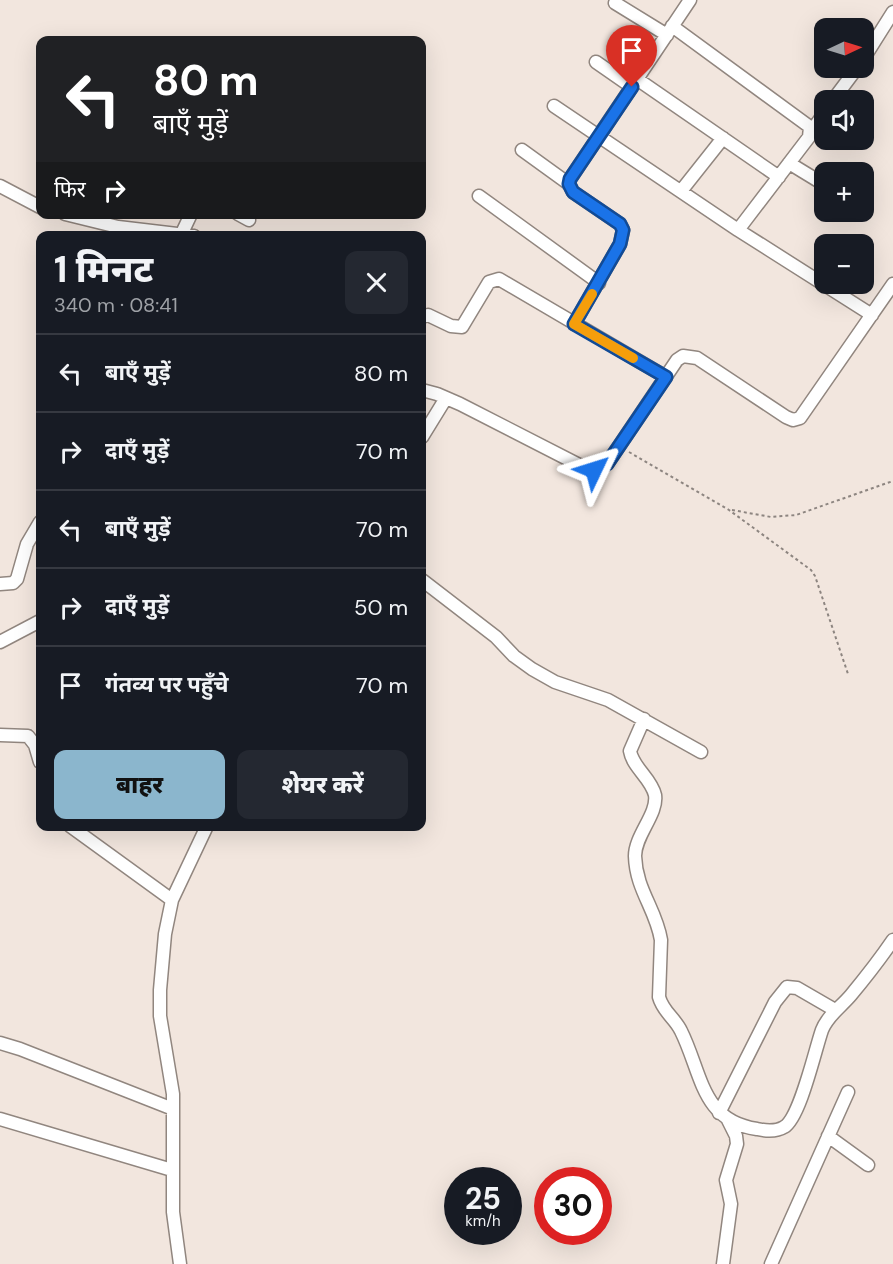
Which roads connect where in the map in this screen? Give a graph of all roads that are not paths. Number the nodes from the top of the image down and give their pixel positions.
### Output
1 (690, 0) edge
2 (615, 3) dead end
3 (893, 12) edge
4 (669, 31) junction
5 (874, 42) edge
6 (596, 62) dead end
7 (634, 83) junction
8 (554, 106) dead end
9 (814, 128) edge
10 (811, 132) junction
11 (600, 137) junction
12 (723, 138) junction
13 (522, 150) dead end
14 (789, 163) junction
15 (779, 177) junction
16 (814, 178) edge
17 (569, 184) junction
18 (0, 186) edge
19 (681, 191) junction
20 (478, 196) dead end
21 (36, 205) edge
22 (82, 219) edge
23 (738, 230) junction
24 (126, 231) edge
25 (599, 283) junction
26 (893, 284) edge
27 (872, 315) junction
28 (426, 316) edge
29 (574, 324) junction
30 (666, 377) junction
31 (426, 391) edge
32 (446, 398) junction
33 (426, 430) edge
34 (36, 529) edge
35 (426, 583) edge
36 (0, 584) edge
37 (36, 623) edge
38 (0, 642) edge
39 (644, 719) junction
40 (0, 726) edge
41 (0, 735) edge
42 (24, 736) junction
43 (36, 741) edge
44 (36, 748) edge
45 (701, 752) dead end
46 (77, 831) edge
47 (205, 831) edge
48 (172, 900) junction
49 (893, 940) edge
50 (835, 1011) junction
51 (0, 1043) edge
52 (848, 1092) dead end
53 (173, 1109) junction
54 (724, 1117) junction
55 (0, 1119) edge
56 (828, 1136) junction
57 (868, 1165) dead end
58 (172, 1170) junction
59 (180, 1264) edge
60 (723, 1264) edge
61 (771, 1264) edge

1 - 4 street
2 - 4 street
3 - 5 street
4 - 7 street
4 - 10 street
6 - 7 street
7 - 11 street
7 - 12 street
8 - 11 street
9 - 10 street
10 - 14 street
11 - 17 street
11 - 19 street
12 - 15 street
12 - 19 street
13 - 17 street
14 - 15 street
14 - 16 street
15 - 23 street
17 - 25 street
18 - 21 street
19 - 23 street
20 - 25 street
22 - 24 street
23 - 27 street
25 - 29 street
26 - 27 street
27 - 30 street
28 - 29 street
29 - 30 street
30 - 32 street
31 - 32 street
32 - 33 street
34 - 36 street
35 - 39 street
37 - 38 street
39 - 45 street
39 - 54 street
40 - 42 street
41 - 42 street
42 - 43 street
42 - 44 street
46 - 48 street
47 - 48 street
48 - 53 street
49 - 50 street
50 - 54 street
50 - 54 street
51 - 53 street
52 - 56 street
53 - 58 street
54 - 60 street
55 - 58 street
56 - 57 street
56 - 61 street
58 - 59 street

